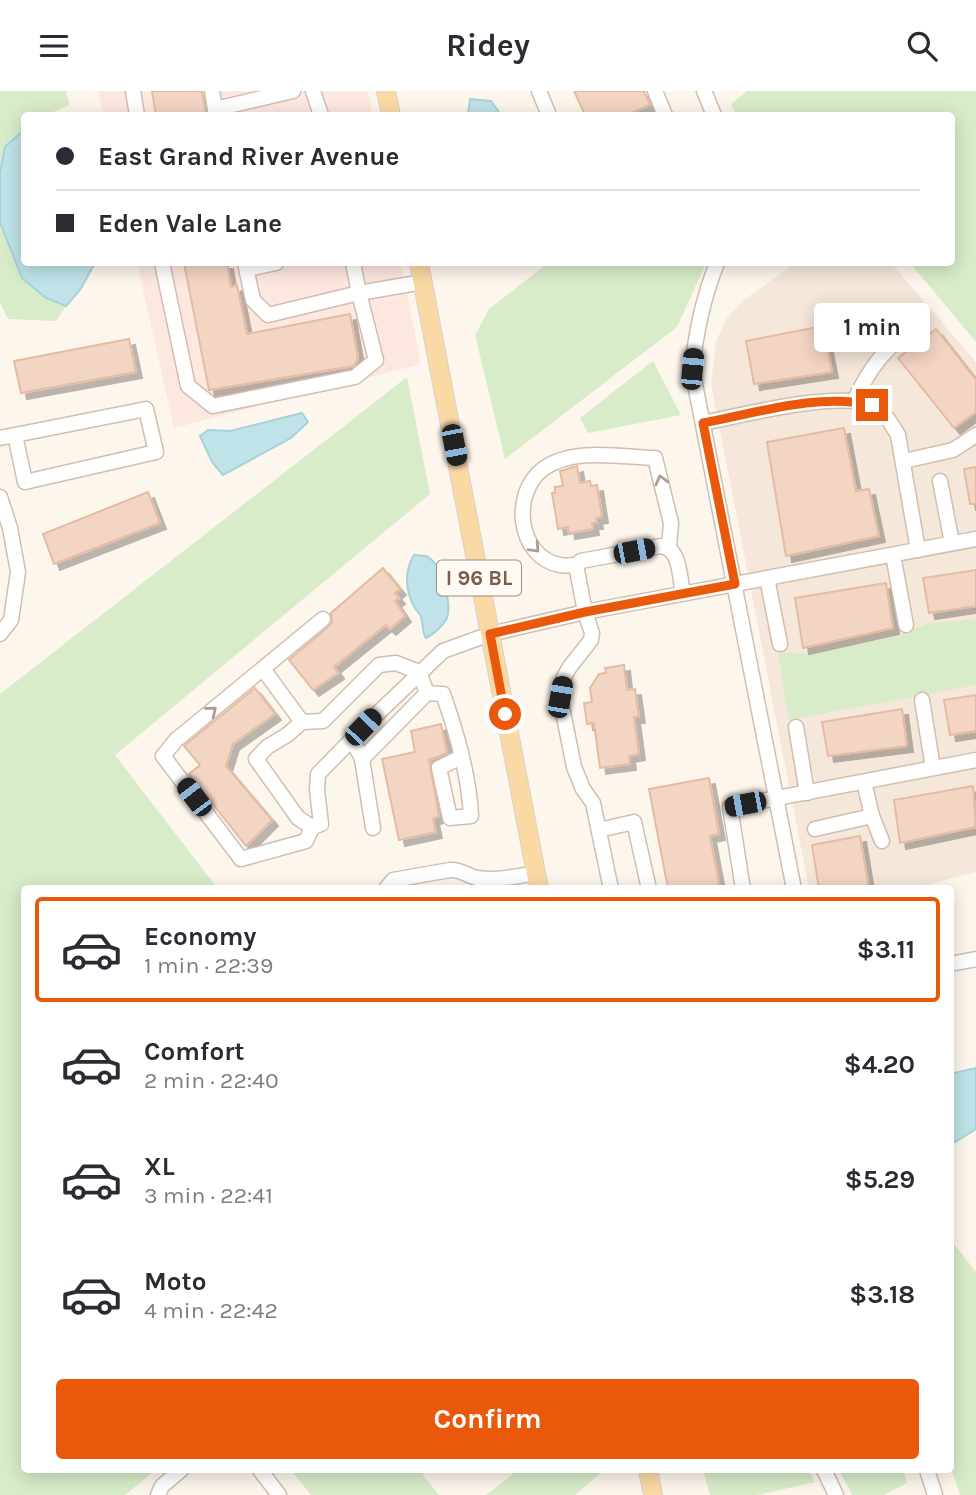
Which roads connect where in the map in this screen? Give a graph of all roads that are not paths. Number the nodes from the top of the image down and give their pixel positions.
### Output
1 (133, 91) edge
2 (212, 91) edge
3 (293, 91) edge
4 (313, 91) edge
5 (386, 91) edge
6 (539, 91) edge
7 (655, 91) edge
8 (704, 91) edge
9 (136, 112) edge
10 (216, 112) edge
11 (320, 112) edge
12 (390, 112) edge
13 (548, 112) edge
14 (664, 112) edge
15 (713, 112) edge
16 (163, 266) edge
17 (246, 266) edge
18 (354, 266) edge
19 (420, 266) edge
20 (716, 266) edge
21 (423, 282) junction
22 (359, 293) junction
23 (914, 324) dead end
24 (854, 401) junction
25 (703, 423) junction
26 (15, 435) junction
27 (976, 435) edge
28 (0, 438) edge
29 (904, 461) junction
30 (940, 481) dead end
31 (0, 497) edge
32 (6, 535) edge
33 (976, 539) edge
34 (952, 543) junction
35 (669, 547) junction
36 (918, 550) junction
37 (892, 555) junction
38 (576, 568) junction
39 (767, 578) junction
40 (735, 584) junction
41 (683, 593) junction
42 (585, 612) junction
43 (323, 619) dead end
44 (906, 625) dead end
45 (0, 634) edge
46 (490, 634) junction
47 (780, 644) dead end
48 (263, 669) junction
49 (419, 672) junction
50 (428, 693) junction
51 (922, 700) dead end
52 (302, 722) junction
53 (796, 727) dead end
54 (352, 739) junction
55 (461, 757) dead end
56 (362, 759) junction
57 (976, 760) edge
58 (933, 768) junction
59 (864, 782) junction
60 (807, 793) junction
61 (776, 798) junction
62 (873, 816) junction
63 (312, 827) junction
64 (373, 828) dead end
65 (815, 829) dead end
66 (599, 830) junction
67 (882, 841) dead end
68 (537, 881) edge
69 (470, 882) edge
70 (389, 885) edge
71 (610, 885) edge
72 (648, 885) edge
73 (742, 885) edge
74 (793, 885) edge
75 (976, 959) edge
76 (954, 963) edge
77 (177, 1473) edge
78 (262, 1473) edge
79 (649, 1473) edge
80 (825, 1473) edge
81 (928, 1473) edge
82 (158, 1495) edge
83 (279, 1495) edge
84 (653, 1495) edge
85 (836, 1495) edge
86 (935, 1495) edge

1 - 9 street
2 - 10 street
3 - 10 street
4 - 11 street
5 - 12 main road
6 - 13 street
7 - 14 street
8 - 15 street
16 - 22 street
17 - 22 street
18 - 22 street
19 - 21 main road, I 96 BL
20 - 25 street
21 - 22 street
21 - 46 main road, I 96 BL
23 - 24 street
24 - 25 street
24 - 29 street
25 - 40 street
26 - 26 street
26 - 28 street
27 - 29 street
29 - 36 street
30 - 34 street
31 - 32 street
32 - 45 street
33 - 34 street
34 - 36 street
35 - 38 street
35 -> 38 street
35 - 41 street
36 - 37 street
37 - 39 street
37 - 44 street
38 - 42 street
39 - 40 street
39 - 47 street
40 - 41 street
40 - 61 street
41 - 42 street
42 - 46 street
42 - 66 street
43 - 48 street
46 - 49 street
46 - 68 main road, I 96 BL
48 - 52 street
63 -> 48 street
49 - 50 street
49 - 52 street
49 - 54 street
50 - 55 street
50 - 56 street
51 - 58 street
52 - 63 street
53 - 60 street
54 - 56 street
54 - 63 street
56 - 64 street
57 - 58 street
58 - 59 street
59 - 60 street
59 - 62 street
60 - 61 street
61 - 73 street
61 - 74 street
62 - 65 street
62 - 67 street
66 - 71 street
66 - 72 street
68 - 69 street
69 - 70 street
75 - 76 street
77 - 82 street
78 - 83 street
79 - 84 main road
80 - 85 street
81 - 86 street

